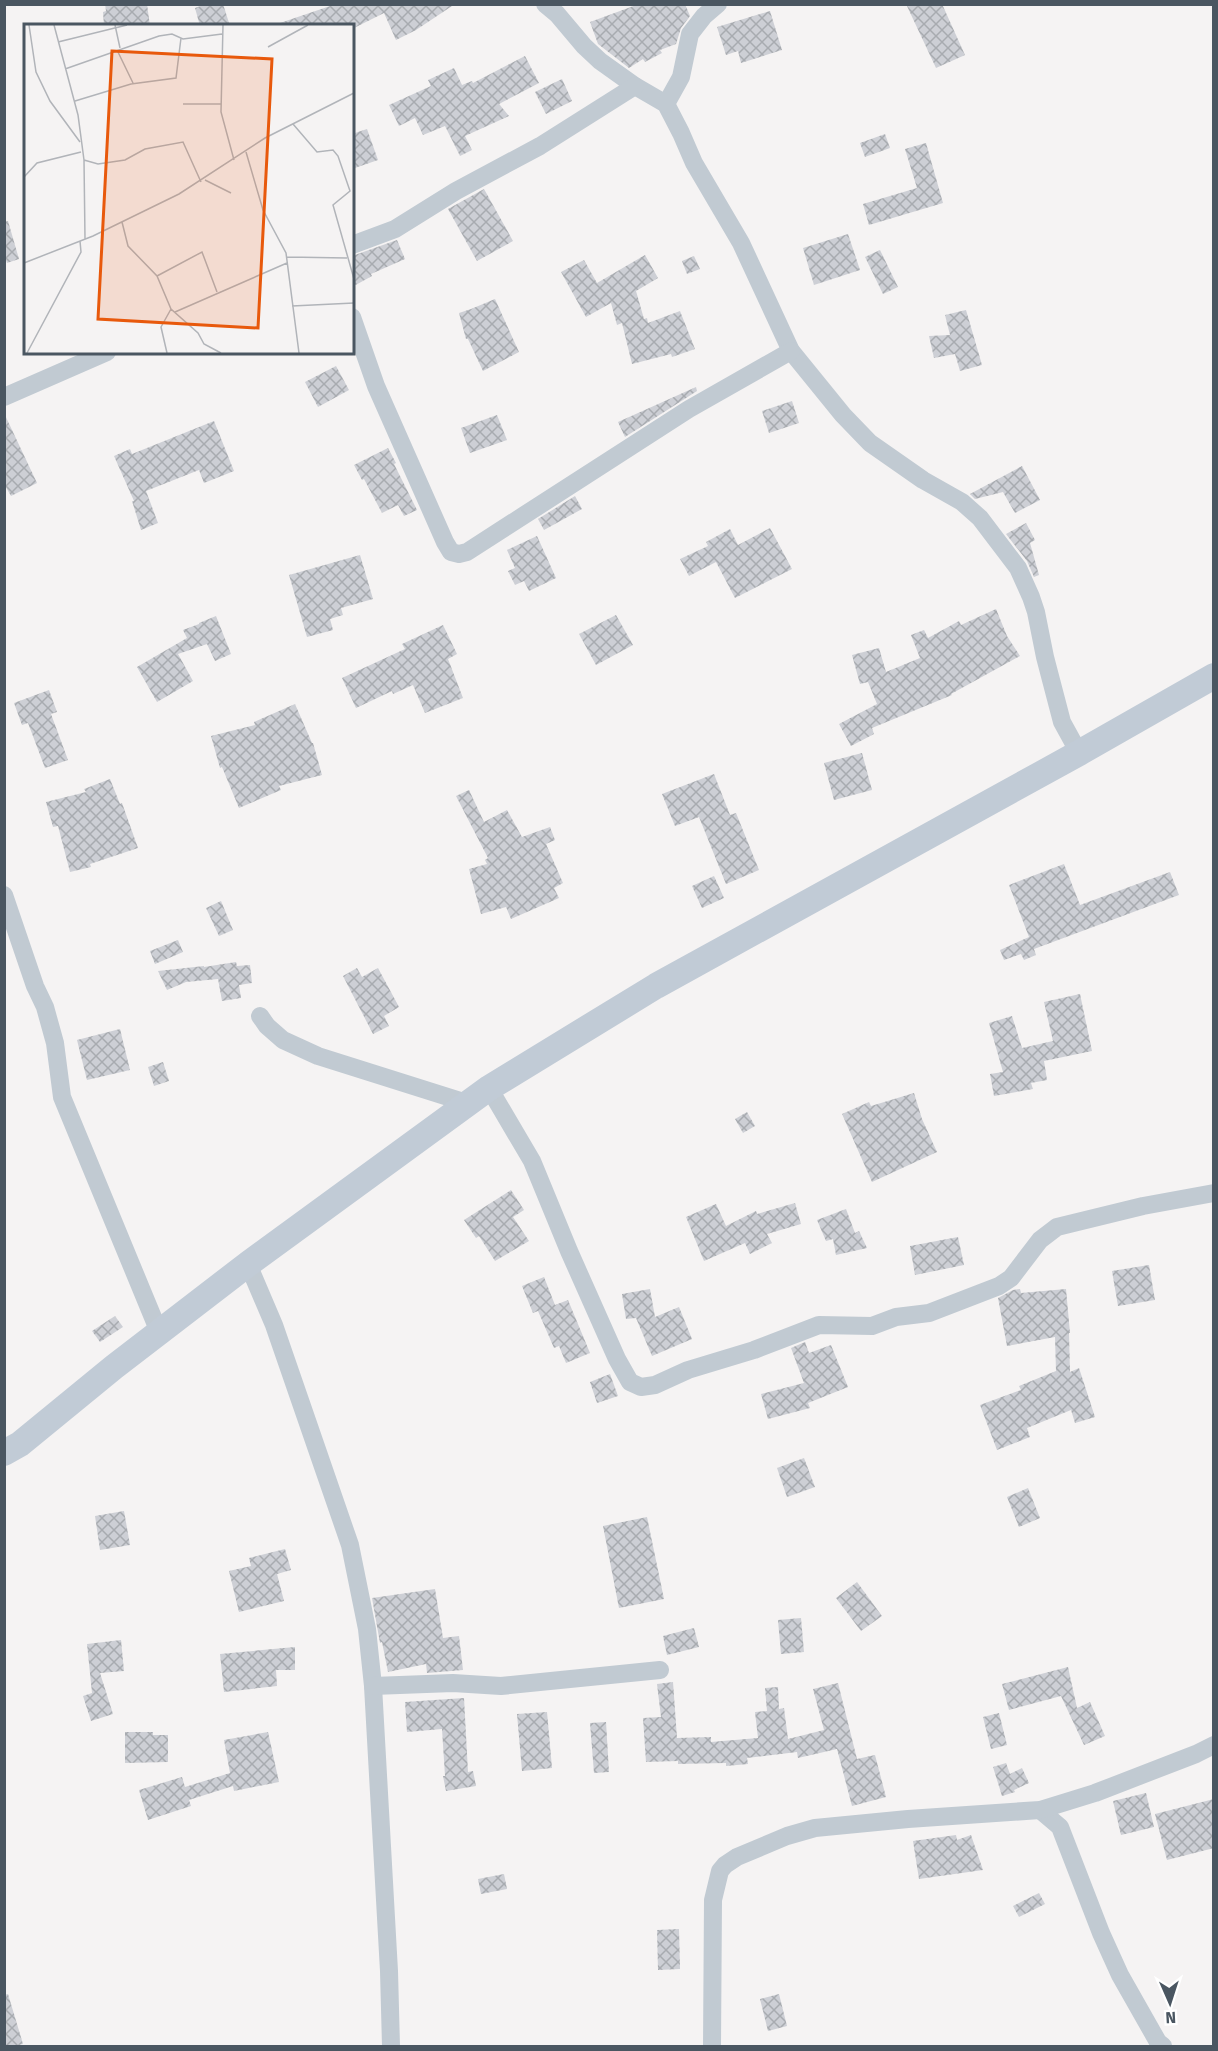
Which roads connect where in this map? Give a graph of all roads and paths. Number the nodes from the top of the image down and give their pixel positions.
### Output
1 (545, 4) edge
2 (718, 4) edge
3 (635, 86) junction
4 (666, 104) junction
5 (354, 244) edge
6 (354, 323) edge
7 (791, 351) junction
8 (102, 354) edge
9 (4, 397) edge
10 (1214, 676) edge
11 (1079, 753) junction
12 (4, 896) edge
13 (260, 1016) dead end
14 (489, 1088) junction
15 (467, 1103) junction
16 (1214, 1193) edge
17 (248, 1264) junction
18 (159, 1332) junction
19 (4, 1453) edge
20 (660, 1670) dead end
21 (373, 1686) junction
22 (1214, 1745) edge
23 (1068, 1803) junction
24 (1040, 1810) junction
25 (1060, 1827) junction
26 (1160, 2045) edge
27 (391, 2046) edge
28 (712, 2046) edge

1 - 3 street
2 - 4 street
3 - 4 street
3 - 5 street
4 - 7 street
6 - 7 street
7 - 11 street
8 - 9 street
10 - 11 street
11 - 14 street
12 - 18 street
13 - 15 street
14 - 15 street
14 - 16 street
15 - 17 street
17 - 18 street
17 - 21 street
18 - 19 street
20 - 21 street
21 - 27 street
22 - 23 street
23 - 24 street
23 - 25 street
24 - 25 street
24 - 28 street
25 - 26 street

